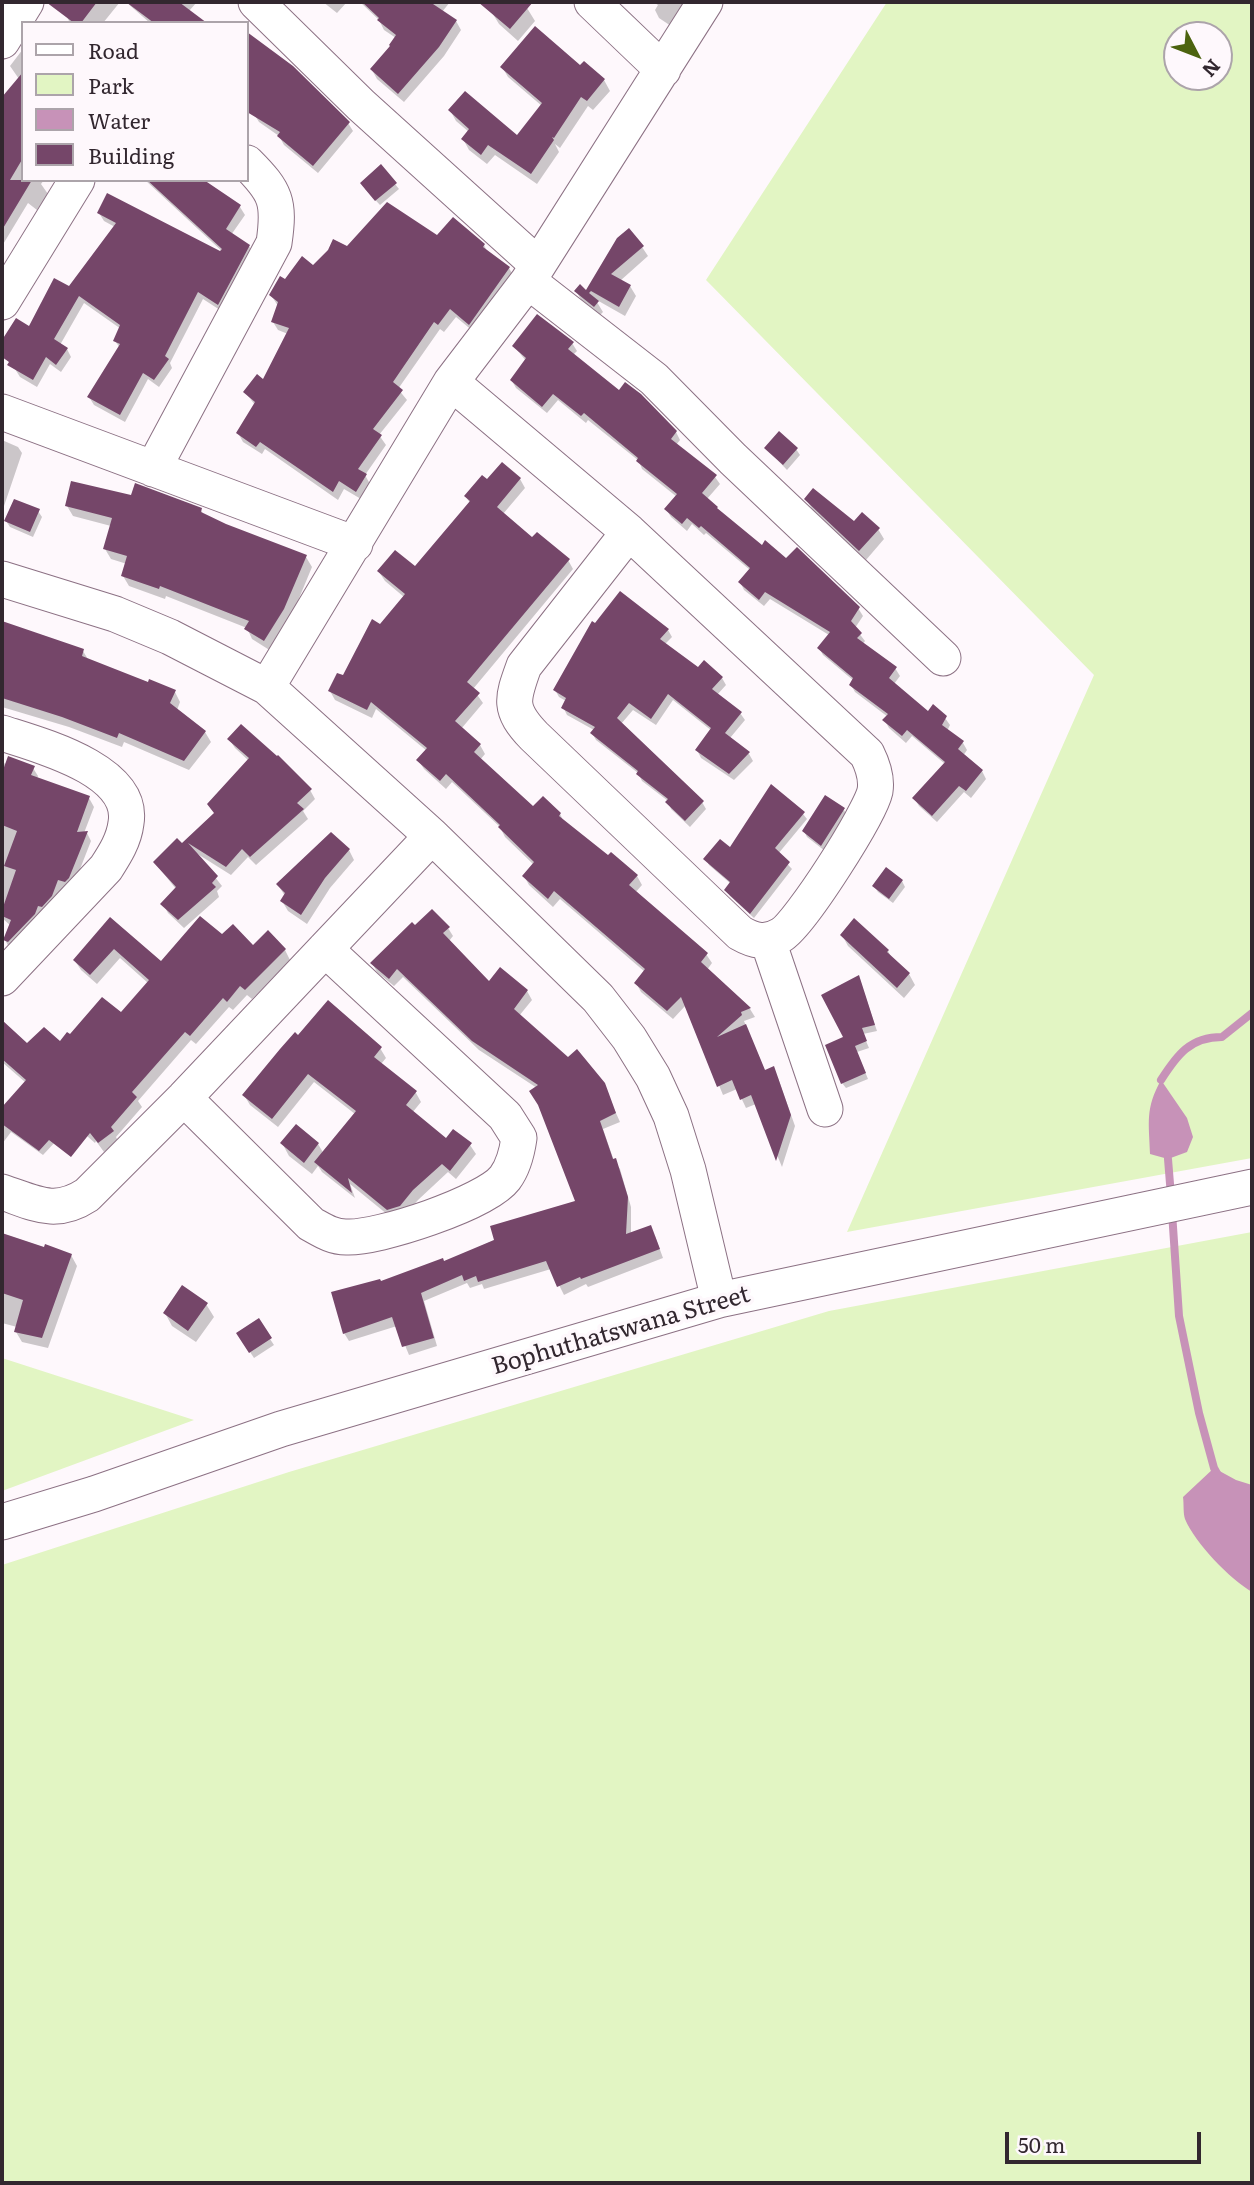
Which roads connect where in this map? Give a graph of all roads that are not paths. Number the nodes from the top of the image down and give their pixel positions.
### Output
1 (26, 2) edge
2 (256, 2) edge
3 (592, 2) edge
4 (705, 2) edge
5 (2, 41) edge
6 (663, 70) junction
7 (248, 164) edge
8 (76, 182) edge
9 (533, 273) junction
10 (2, 302) edge
11 (451, 382) junction
12 (2, 412) edge
13 (153, 469) junction
14 (629, 532) junction
15 (355, 544) junction
16 (2, 579) edge
17 (943, 658) dead end
18 (267, 687) junction
19 (2, 733) edge
20 (432, 836) junction
21 (768, 941) junction
22 (326, 949) junction
23 (4, 972) edge
24 (184, 1098) junction
25 (825, 1109) dead end
26 (1252, 1187) edge
27 (2, 1192) edge
28 (719, 1300) junction
29 (2, 1522) edge

1 - 5 street
2 - 9 street
3 - 6 street
4 - 6 street
6 - 9 street
7 - 13 street
8 - 10 street
9 - 11 street
9 - 17 street
11 - 14 street
11 - 15 street
12 - 13 street
13 - 15 street
14 - 21 street
14 - 21 street
15 - 18 street
16 - 18 street
18 - 20 street
19 - 23 street
20 - 22 street
20 - 28 street
21 - 25 street
22 - 24 street
22 - 24 street
24 - 27 street
26 - 28 street, Bophuthatswana Street
28 - 29 street, Bophuthatswana Street

